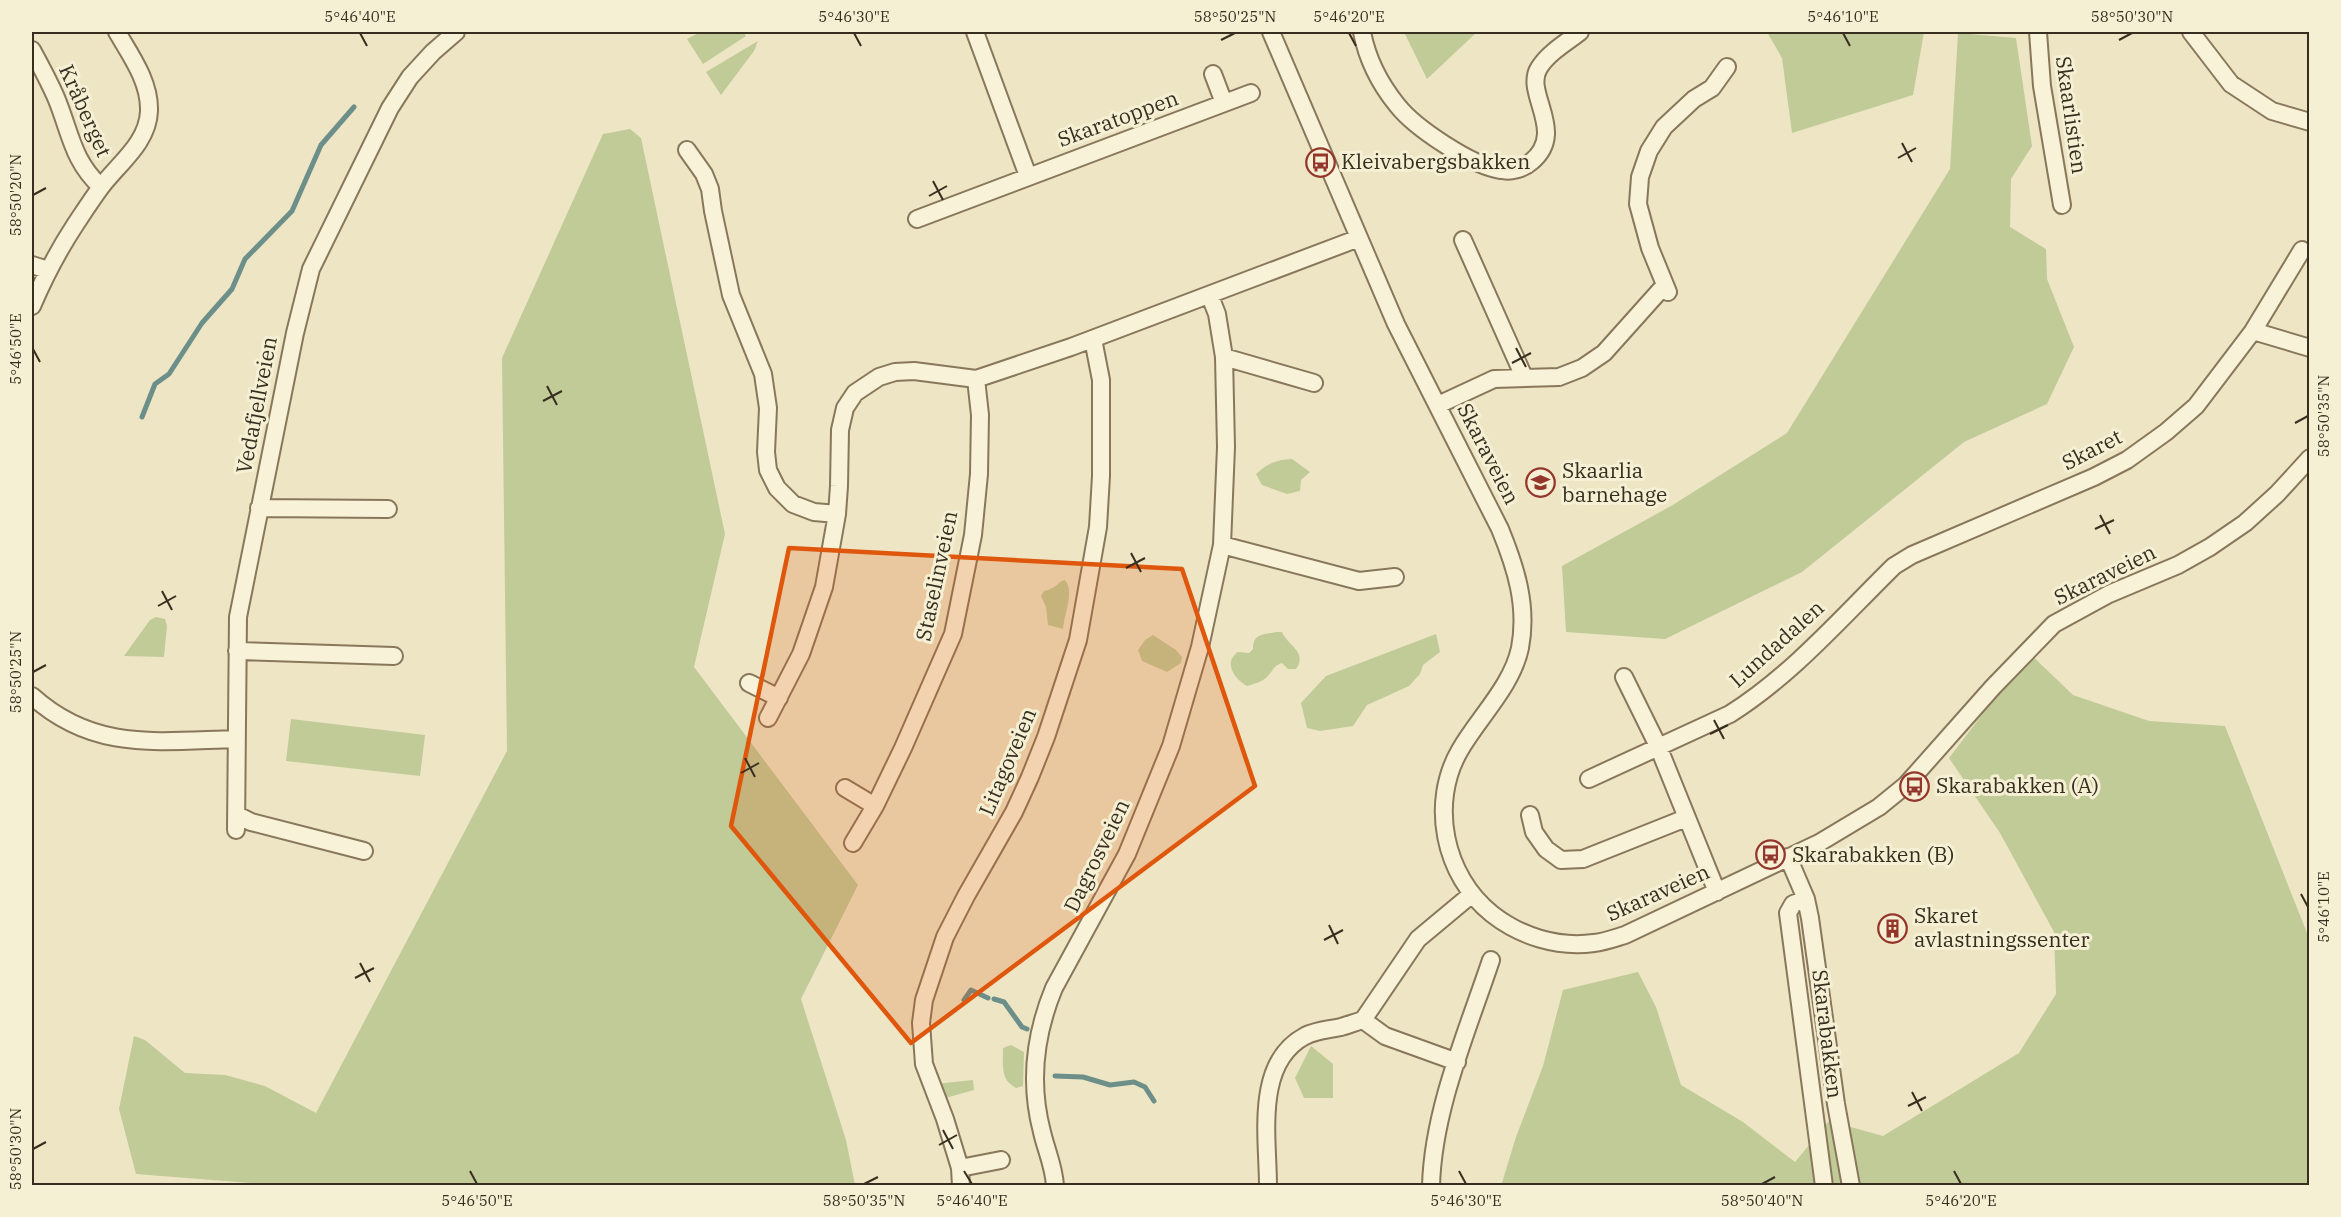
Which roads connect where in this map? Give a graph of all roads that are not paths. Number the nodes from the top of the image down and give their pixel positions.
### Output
1 (117, 32) edge
2 (456, 32) edge
3 (975, 32) edge
4 (1271, 32) edge
5 (1362, 32) edge
6 (1580, 32) edge
7 (2038, 32) edge
8 (2191, 32) edge
9 (32, 50) edge
10 (1727, 67) dead end
11 (1213, 74) dead end
12 (1251, 93) dead end
13 (1224, 103) junction
14 (2310, 122) edge
15 (687, 150) dead end
16 (1028, 176) junction
17 (101, 187) junction
18 (2062, 205) dead end
19 (917, 219) dead end
20 (1359, 237) junction
21 (1463, 240) dead end
22 (2302, 249) dead end
23 (32, 265) edge
24 (48, 270) junction
25 (1210, 296) junction
26 (32, 306) edge
27 (2253, 331) junction
28 (1093, 339) junction
29 (2310, 348) edge
30 (1224, 357) junction
31 (1524, 377) junction
32 (976, 379) junction
33 (1314, 383) dead end
34 (1438, 405) junction
35 (2310, 458) edge
36 (260, 508) junction
37 (388, 509) dead end
38 (837, 514) junction
39 (1222, 545) junction
40 (1912, 555) joint
41 (1395, 577) dead end
42 (237, 651) junction
43 (394, 656) dead end
44 (1624, 677) dead end
45 (749, 683) dead end
46 (32, 696) edge
47 (779, 698) junction
48 (768, 718) dead end
49 (236, 739) junction
50 (1658, 746) junction
51 (1589, 778) dead end
52 (845, 788) dead end
53 (875, 806) junction
54 (1530, 815) dead end
55 (1686, 818) junction
56 (853, 843) dead end
57 (364, 850) dead end
58 (1788, 857) junction
59 (1717, 892) junction
60 (1472, 894) junction
61 (1806, 899) junction
62 (1491, 960) dead end
63 (1363, 1020) junction
64 (1457, 1062) junction
65 (1002, 1160) dead end
66 (960, 1168) junction
67 (961, 1185) edge
68 (1055, 1185) edge
69 (1268, 1185) edge
70 (1431, 1185) edge
71 (1824, 1185) edge
72 (1851, 1185) edge

1 - 17 street
2 - 36 street, Vedafjellveien
3 - 16 street
4 - 20 street, Skaraveien
5 - 6 street
7 - 18 street, Skaarlistien
8 - 14 street
9 - 17 street, Kråberget
10 - 31 street
11 - 13 street
12 - 13 street, Skaratoppen
13 - 16 street, Skaratoppen
15 - 38 street
16 - 19 street, Skaratoppen
17 - 24 street
20 - 25 street
20 - 34 street, Skaraveien
21 - 31 street
22 - 27 street, Skaret
23 - 24 street
24 - 26 street
25 - 28 street
25 - 30 street, Dagrosveien
27 - 29 street
27 - 40 street, Skaret
28 - 32 street
28 - 66 street, Litagoveien
30 - 33 street
30 - 39 street, Dagrosveien
31 - 34 street
32 - 38 street
32 - 53 street, Staselinveien
34 - 60 street, Skaraveien
35 - 58 street, Skaraveien
36 - 37 street
36 - 42 street, Vedafjellveien
38 - 47 street
39 - 41 street
39 - 68 street, Dagrosveien
40 - 50 street, Lundadalen
42 - 43 street
42 - 49 street, Vedafjellveien
44 - 50 street
45 - 47 street
46 - 49 street
47 - 48 street
49 - 57 street, Vedafjellveien
50 - 51 street, Lundadalen
50 - 55 street
52 - 53 street
53 - 56 street, Staselinveien
54 - 55 street
55 - 59 street
58 - 59 street, Skaraveien
58 - 61 street, Skarabakken
59 - 60 street, Skaraveien
60 - 63 street
61 - 71 street, Skarabakken
61 - 72 street, Skarabakken
62 - 64 street
63 - 64 street
63 - 69 street
64 - 70 street
65 - 66 street
66 - 67 street, Litagoveien

